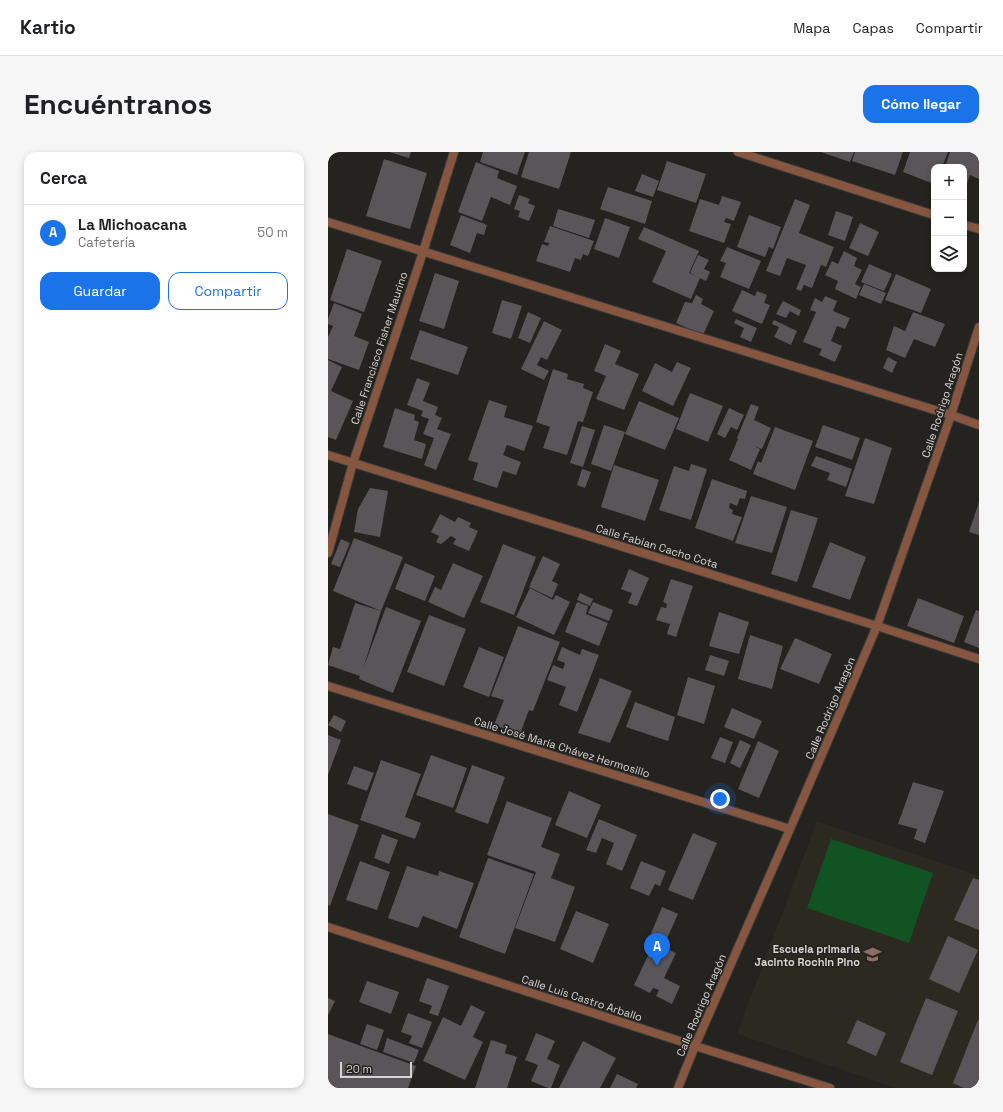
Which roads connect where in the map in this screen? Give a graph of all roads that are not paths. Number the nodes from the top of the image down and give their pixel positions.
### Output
1 (454, 152) edge
2 (738, 152) edge
3 (931, 214) edge
4 (328, 222) edge
5 (967, 226) edge
6 (979, 230) edge
7 (423, 252) junction
8 (979, 327) edge
9 (951, 415) junction
10 (979, 425) edge
11 (328, 455) edge
12 (353, 463) junction
13 (328, 553) edge
14 (877, 626) junction
15 (979, 659) edge
16 (328, 686) edge
17 (790, 829) junction
18 (328, 927) edge
19 (695, 1046) junction
20 (678, 1088) edge
21 (830, 1088) edge

1 - 7 street, Calle Francisco Fisher Maurino
2 - 3 street
4 - 7 street
5 - 6 street
7 - 9 street
7 - 12 street, Calle Francisco Fisher Maurino
8 - 9 street, Calle Rodrigo Aragón
9 - 10 street
9 - 14 street, Calle Rodrigo Aragón
11 - 12 street, Calle Fabian Cacho Cota
12 - 13 street, Calle Francisco Fisher Maurino
12 - 14 street, Calle Fabian Cacho Cota
14 - 15 street, Calle Fabian Cacho Cota
14 - 17 street, Calle Rodrigo Aragón
16 - 17 street, Calle José María Chávez Hermosillo
17 - 19 street, Calle Rodrigo Aragón
18 - 19 street, Calle Luis Castro Arballo
19 - 20 street, Calle Rodrigo Aragón
19 - 21 street, Calle Luis Castro Arballo

